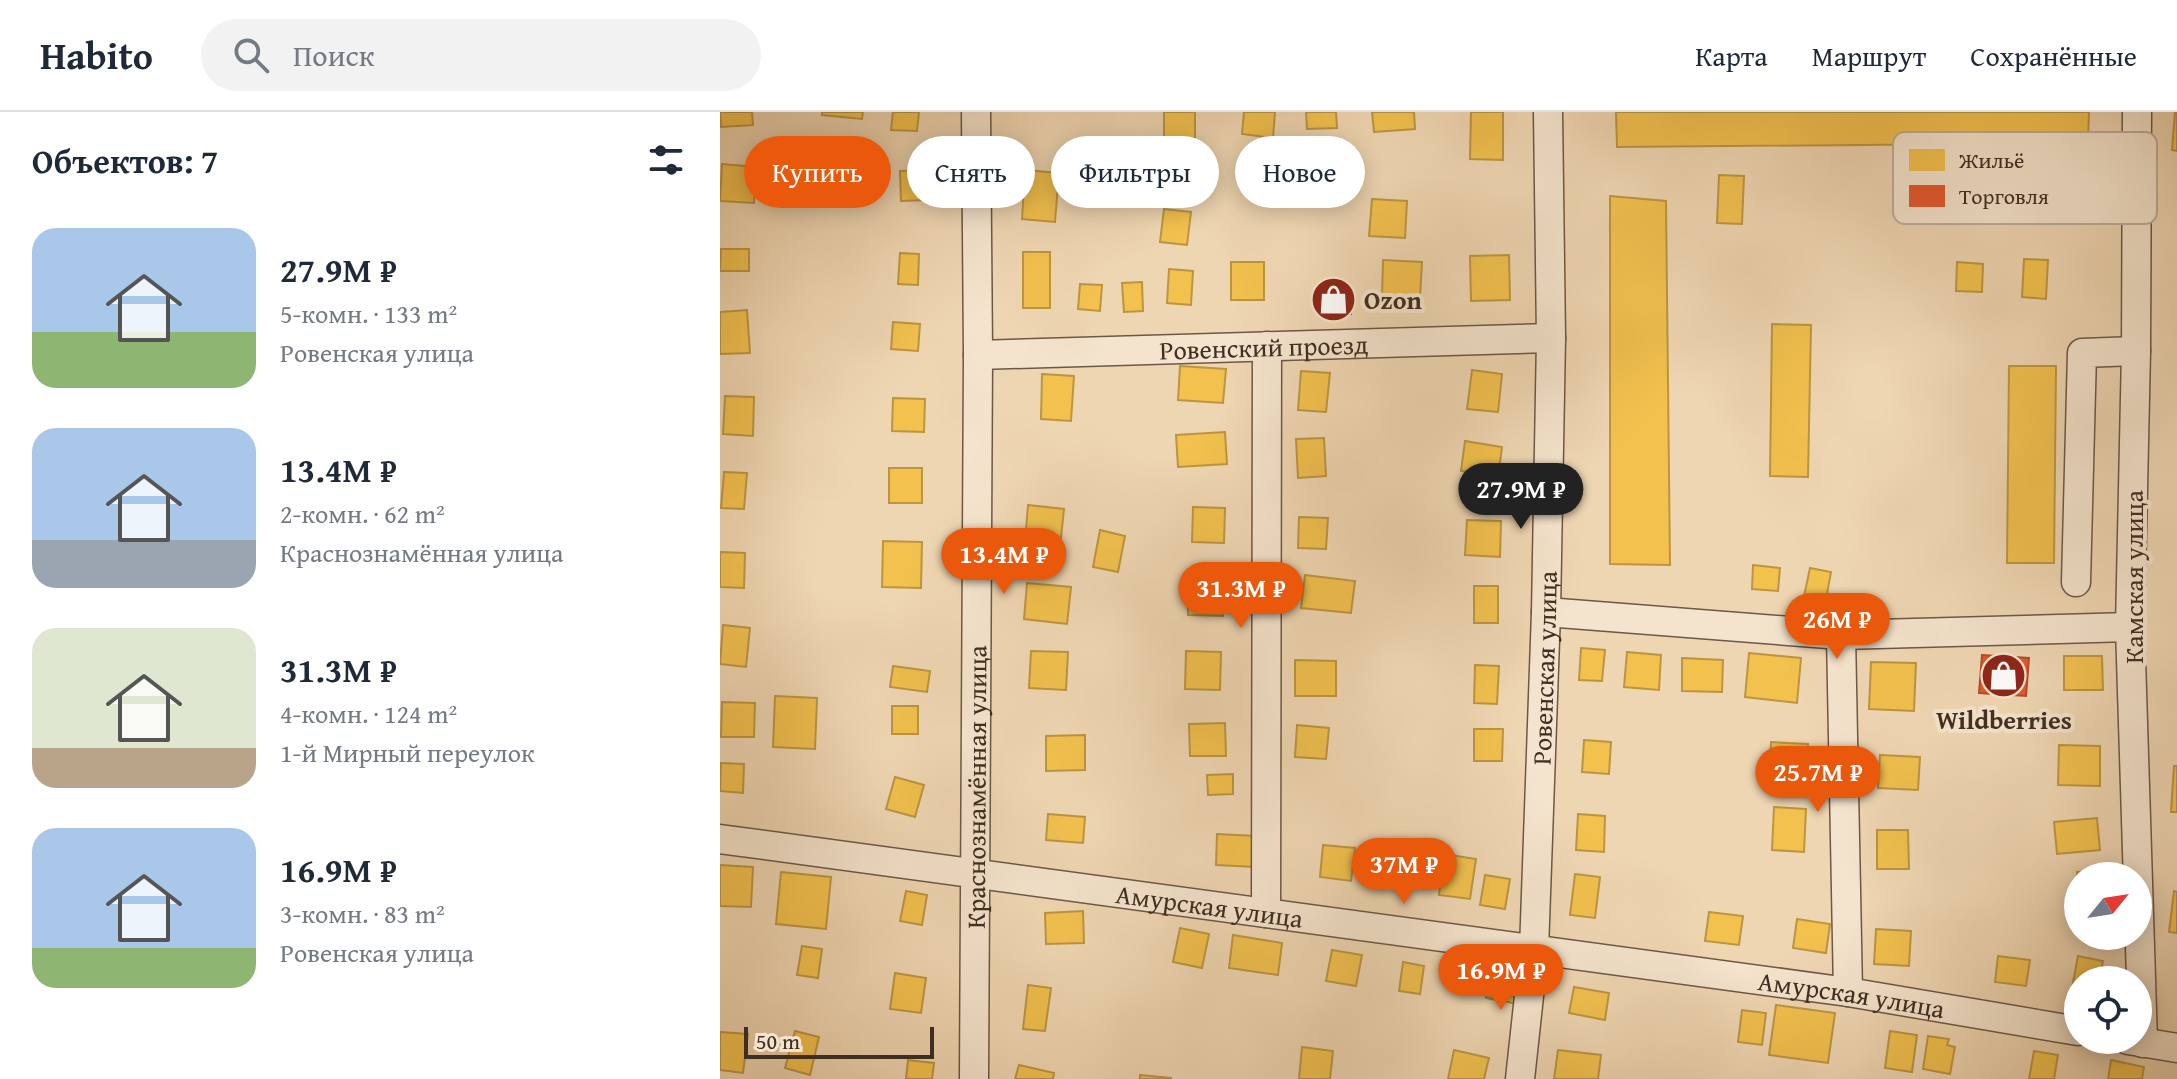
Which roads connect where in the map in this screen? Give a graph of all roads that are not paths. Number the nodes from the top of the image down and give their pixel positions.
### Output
1 (976, 112) edge
2 (1548, 112) edge
3 (2137, 112) edge
4 (2137, 132) edge
5 (2137, 224) edge
6 (1551, 338) junction
7 (1267, 346) junction
8 (2136, 351) junction
9 (978, 355) junction
10 (2076, 582) dead end
11 (1546, 612) junction
12 (2130, 627) junction
13 (1841, 635) junction
14 (720, 839) edge
15 (977, 875) junction
16 (1266, 913) junction
17 (1534, 950) junction
18 (2135, 966) edge
19 (1848, 992) junction
20 (2064, 1029) edge
21 (2152, 1044) edge
22 (2177, 1048) edge
23 (974, 1079) edge
24 (1520, 1079) edge

1 - 9 street, Краснознамённая улица
2 - 6 street, Ровенская улица
3 - 4 street, Камская улица
5 - 8 street, Камская улица
6 - 7 street, Ровенский проезд
6 - 11 street, Ровенская улица
7 - 9 street, Ровенский проезд
7 - 16 street
8 - 10 street
8 - 12 street, Камская улица
9 - 15 street, Краснознамённая улица
11 - 13 street
11 - 17 street, Ровенская улица
12 - 13 street
12 - 18 street, Камская улица
13 - 19 street
14 - 15 street, Амурская улица
15 - 16 street, Амурская улица
15 - 23 street, Краснознамённая улица
16 - 17 street, Амурская улица
17 - 19 street, Амурская улица
17 - 24 street, Ровенская улица
19 - 20 street, Амурская улица
21 - 22 street

